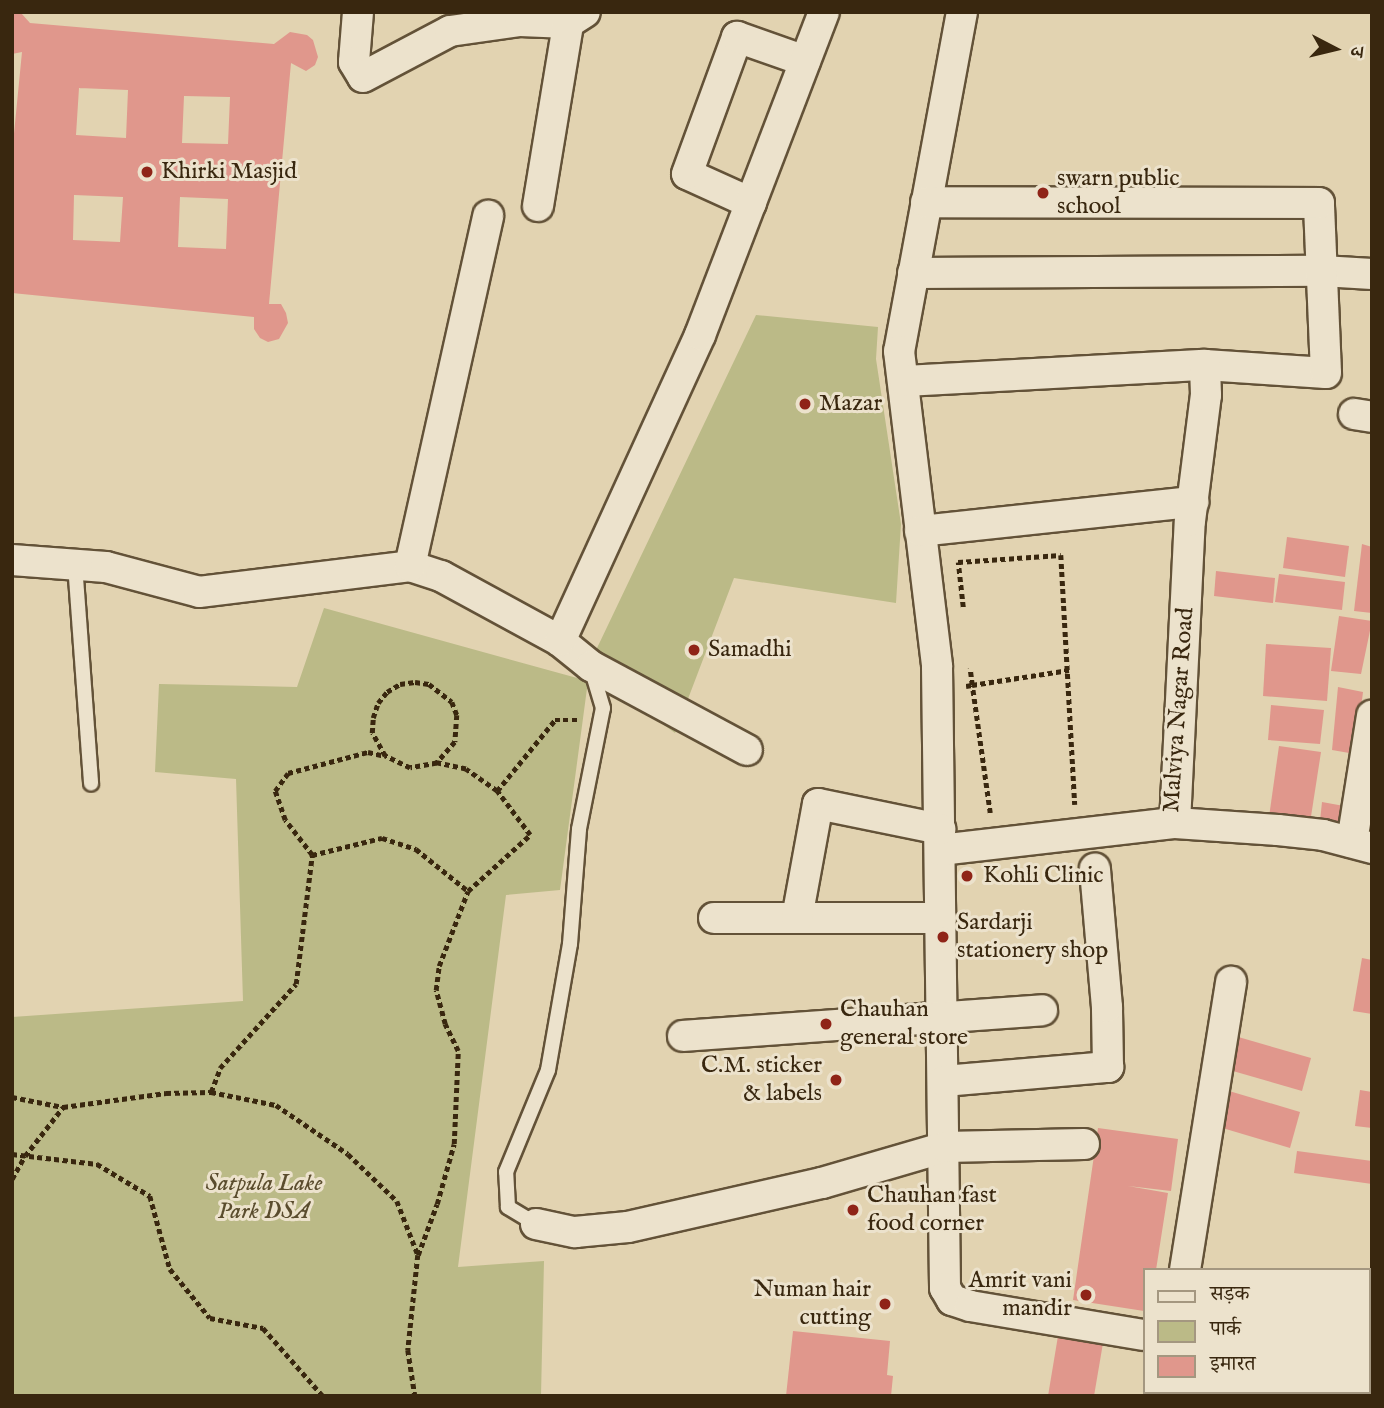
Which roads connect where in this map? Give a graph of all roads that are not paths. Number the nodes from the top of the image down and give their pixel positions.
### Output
1 (358, 12) edge
2 (824, 12) edge
3 (962, 12) edge
4 (574, 16) edge
5 (805, 61) junction
6 (926, 202) junction
7 (751, 203) junction
8 (538, 206) dead end
9 (488, 216) dead end
10 (1322, 271) junction
11 (913, 273) junction
12 (1372, 275) edge
13 (1205, 365) junction
14 (905, 381) junction
15 (1193, 502) junction
16 (920, 531) junction
17 (12, 560) edge
18 (75, 564) junction
19 (410, 566) junction
20 (560, 640) junction
21 (591, 667) junction
22 (1372, 716) edge
23 (747, 750) dead end
24 (91, 783) dead end
25 (1175, 823) junction
26 (940, 839) junction
27 (1362, 845) edge
28 (1095, 869) dead end
29 (714, 918) dead end
30 (797, 918) junction
31 (941, 918) junction
32 (1231, 982) dead end
33 (1042, 1010) dead end
34 (943, 1016) junction
35 (683, 1036) dead end
36 (944, 1081) junction
37 (1084, 1144) dead end
38 (945, 1147) junction
39 (536, 1224) joint
40 (1185, 1268) edge
41 (1142, 1335) edge

1 - 4 street
2 - 5 street
3 - 6 street
4 - 8 street
5 - 7 street
5 - 7 street
6 - 10 street
6 - 11 street
7 - 20 street
9 - 19 street
10 - 11 street
10 - 12 street
10 - 13 street
11 - 14 street
13 - 14 street
13 - 15 street, Malviya Nagar Road
14 - 16 street
15 - 16 street
15 - 25 street, Malviya Nagar Road
16 - 26 street
17 - 18 street
18 - 19 street
18 - 24 lane
19 - 20 street
20 - 21 street
21 - 23 street
21 - 39 lane
22 - 27 street
25 - 26 street, Malviya Nagar Road
25 - 27 street
26 - 30 street, Malviya Nagar Road
26 - 31 street
28 - 36 street
29 - 30 street
30 - 31 street
31 - 34 street
32 - 40 street
33 - 34 street
34 - 35 street
34 - 36 street
36 - 38 street
37 - 38 street
38 - 39 street
38 - 41 street

